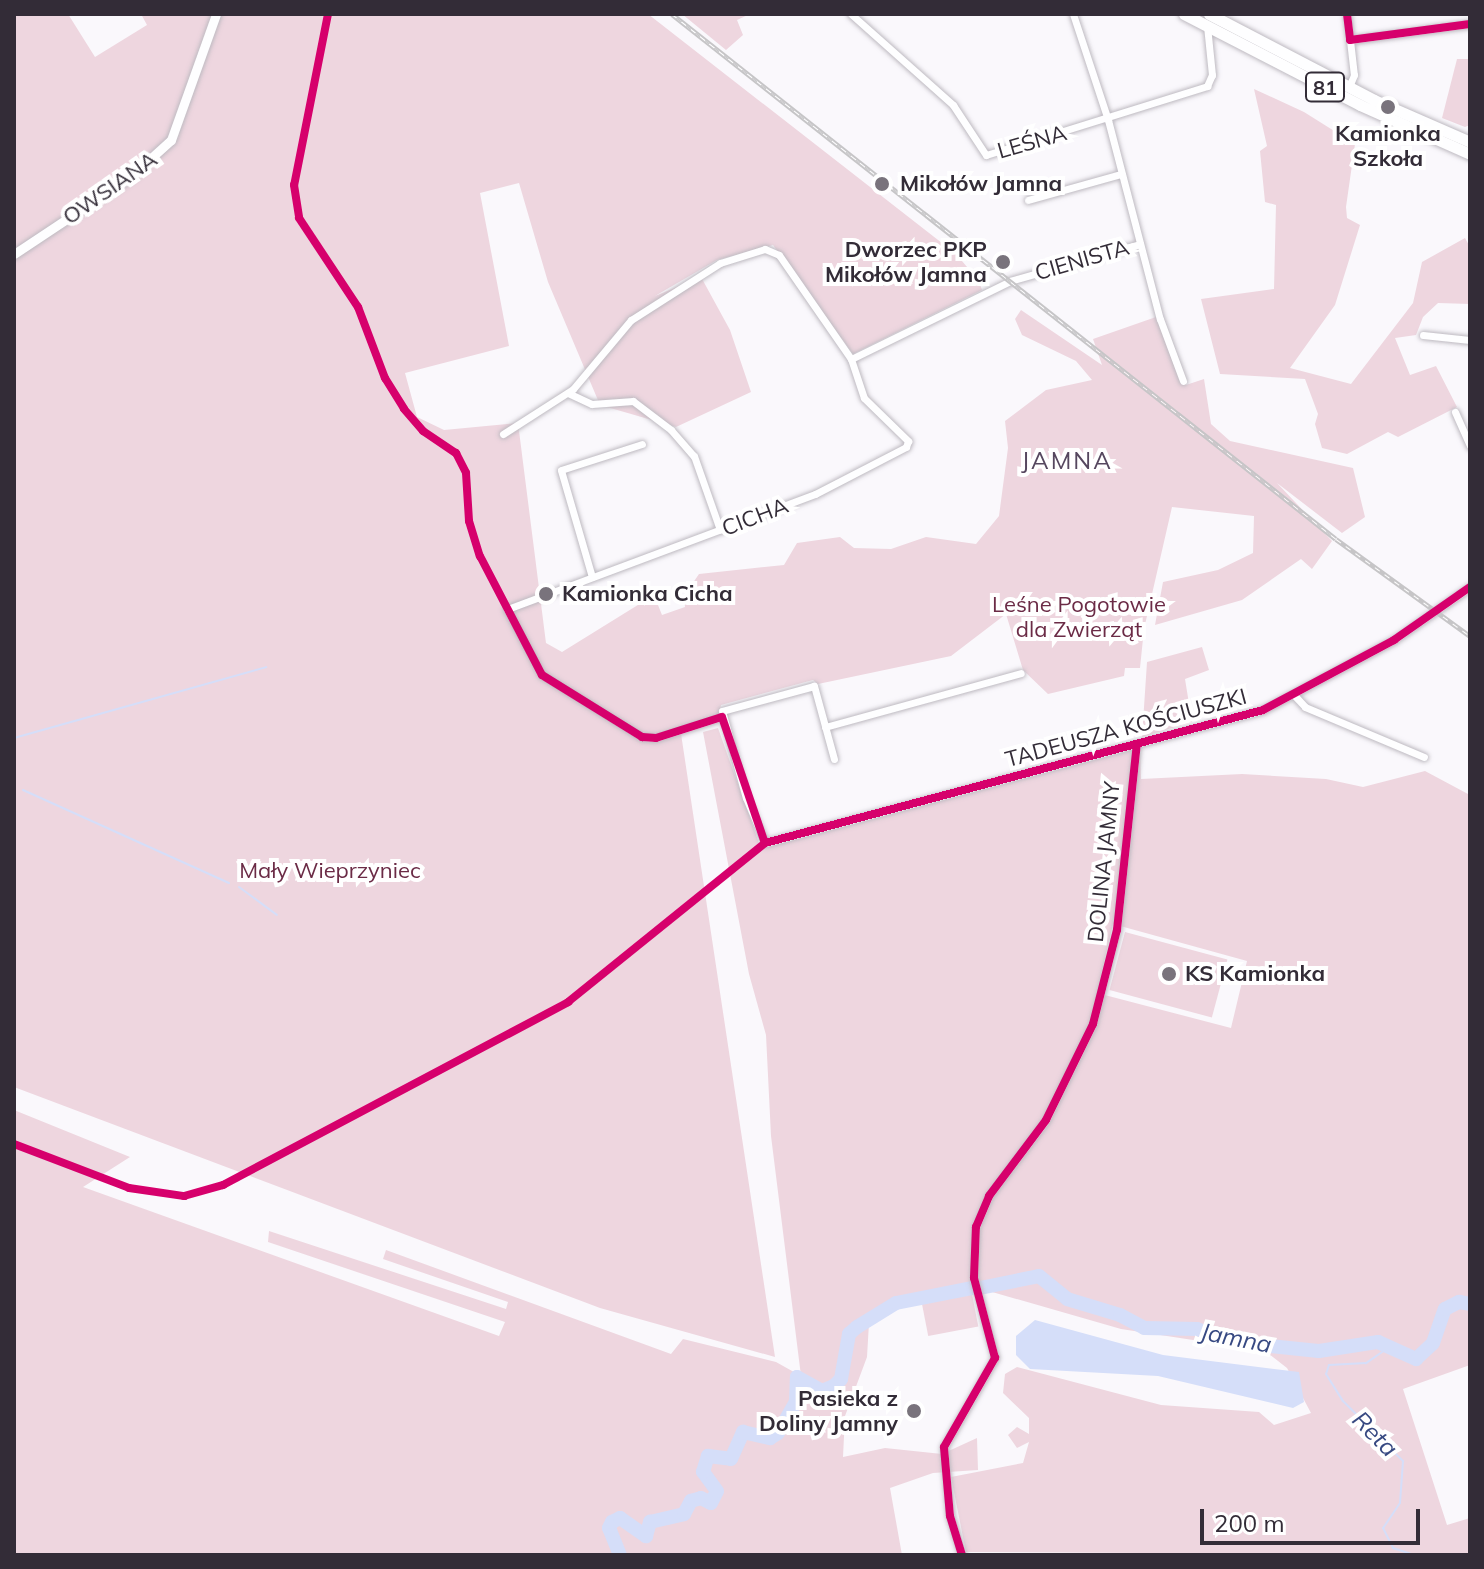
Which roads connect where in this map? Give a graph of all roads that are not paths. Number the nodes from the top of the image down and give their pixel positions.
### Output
1 (216, 14) edge
2 (851, 14) edge
3 (1073, 14) edge
4 (1184, 14) edge
5 (1347, 14) edge
6 (1208, 20) edge
7 (1470, 24) edge
8 (1350, 40) junction
9 (1349, 87) junction
10 (1108, 120) junction
11 (1470, 142) edge
12 (1470, 154) edge
13 (1121, 174) junction
14 (1028, 200) dead end
15 (1140, 244) junction
16 (14, 254) edge
17 (1423, 335) dead end
18 (1470, 340) edge
19 (851, 359) junction
20 (1183, 381) dead end
21 (568, 393) junction
22 (1455, 412) dead end
23 (503, 434) dead end
24 (642, 444) dead end
25 (1470, 446) edge
26 (720, 530) junction
27 (592, 577) junction
28 (1470, 587) edge
29 (1021, 673) dead end
30 (1294, 695) junction
31 (722, 717) junction
32 (825, 727) junction
33 (1137, 744) junction
34 (1424, 757) dead end
35 (834, 759) dead end
36 (962, 1555) edge

1 - 16 street, OWSIANA
2 - 10 street, LEŚNA
3 - 10 street, CIENISTA
4 - 6 main road, 81
5 - 8 street
6 - 9 main road, 81
6 - 10 street, LEŚNA
6 - 12 main road, 81
7 - 8 street
8 - 9 street
9 - 11 main road, 81
10 - 13 street, CIENISTA
13 - 14 street
13 - 15 street, CIENISTA
15 - 19 street, CIENISTA
15 - 20 street
17 - 18 street
19 - 21 street
19 - 26 street, CICHA
21 - 23 street
21 - 26 street
22 - 25 street
24 - 27 street
26 - 27 street, CICHA
27 - 31 street, CICHA
28 - 30 street, TADEUSZA KOŚCIUSZKI
29 - 32 street
30 - 33 street, TADEUSZA KOŚCIUSZKI
30 - 34 street
31 - 32 street
31 - 33 street, TADEUSZA KOŚCIUSZKI
32 - 35 street
33 - 36 street, DOLINA JAMNY

